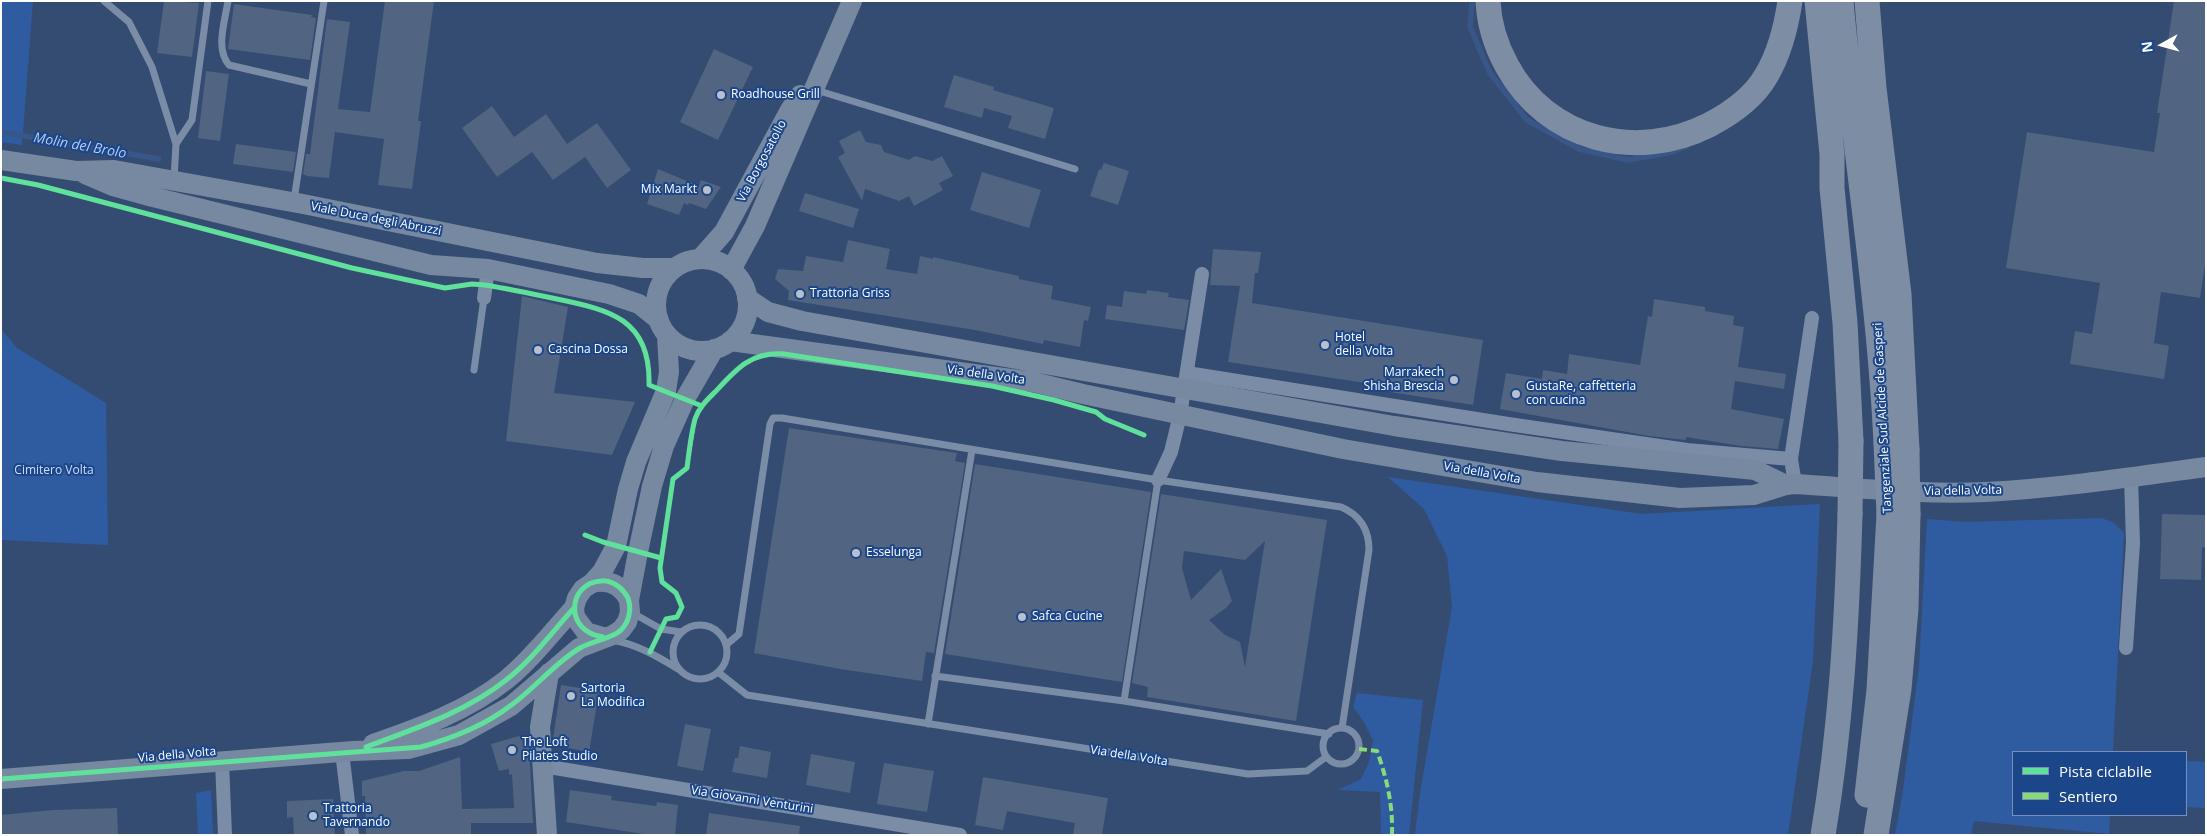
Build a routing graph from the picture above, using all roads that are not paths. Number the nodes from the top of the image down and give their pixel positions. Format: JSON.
{"nodes":[{"id":1,"x":104,"y":1,"type":"edge"},
{"id":2,"x":208,"y":1,"type":"edge"},
{"id":3,"x":228,"y":1,"type":"edge"},
{"id":4,"x":324,"y":1,"type":"edge"},
{"id":5,"x":852,"y":1,"type":"edge"},
{"id":6,"x":1488,"y":1,"type":"edge"},
{"id":7,"x":1790,"y":1,"type":"edge"},
{"id":8,"x":1802,"y":1,"type":"edge"},
{"id":9,"x":1817,"y":1,"type":"edge"},
{"id":10,"x":1841,"y":1,"type":"edge"},
{"id":11,"x":1867,"y":1,"type":"edge"},
{"id":12,"x":824,"y":63,"type":"junction"},
{"id":13,"x":311,"y":84,"type":"junction"},
{"id":14,"x":813,"y":89,"type":"junction"},
{"id":15,"x":176,"y":144,"type":"junction"},
{"id":16,"x":1,"y":160,"type":"edge"},
{"id":17,"x":1075,"y":169,"type":"dead end"},
{"id":18,"x":76,"y":171,"type":"junction"},
{"id":19,"x":174,"y":182,"type":"junction"},
{"id":20,"x":1832,"y":188,"type":"junction"},
{"id":21,"x":293,"y":202,"type":"junction"},
{"id":22,"x":700,"y":259,"type":"junction"},
{"id":23,"x":675,"y":268,"type":"junction"},
{"id":24,"x":488,"y":270,"type":"junction"},
{"id":25,"x":731,"y":270,"type":"junction"},
{"id":26,"x":1202,"y":274,"type":"dead end"},
{"id":27,"x":484,"y":298,"type":"joint"},
{"id":28,"x":747,"y":298,"type":"junction"},
{"id":29,"x":1812,"y":318,"type":"dead end"},
{"id":30,"x":663,"y":327,"type":"junction"},
{"id":31,"x":722,"y":345,"type":"junction"},
{"id":32,"x":474,"y":370,"type":"dead end"},
{"id":33,"x":1186,"y":381,"type":"junction"},
{"id":34,"x":1180,"y":415,"type":"junction"},
{"id":35,"x":1896,"y":446,"type":"junction"},
{"id":36,"x":972,"y":450,"type":"junction"},
{"id":37,"x":1791,"y":459,"type":"junction"},
{"id":38,"x":2206,"y":467,"type":"edge"},
{"id":39,"x":2130,"y":477,"type":"junction"},
{"id":40,"x":1158,"y":480,"type":"junction"},
{"id":41,"x":1791,"y":484,"type":"junction"},
{"id":42,"x":1899,"y":514,"type":"junction"},
{"id":43,"x":592,"y":583,"type":"junction"},
{"id":44,"x":629,"y":606,"type":"junction"},
{"id":45,"x":574,"y":608,"type":"junction"},
{"id":46,"x":681,"y":632,"type":"junction"},
{"id":47,"x":603,"y":637,"type":"junction"},
{"id":48,"x":546,"y":638,"type":"junction"},
{"id":49,"x":726,"y":645,"type":"junction"},
{"id":50,"x":2126,"y":648,"type":"dead end"},
{"id":51,"x":682,"y":672,"type":"junction"},
{"id":52,"x":718,"y":672,"type":"junction"},
{"id":53,"x":549,"y":673,"type":"junction"},
{"id":54,"x":935,"y":676,"type":"junction"},
{"id":55,"x":524,"y":695,"type":"junction"},
{"id":56,"x":1124,"y":700,"type":"junction"},
{"id":57,"x":928,"y":724,"type":"junction"},
{"id":58,"x":540,"y":727,"type":"junction"},
{"id":59,"x":1342,"y":728,"type":"junction"},
{"id":60,"x":1329,"y":734,"type":"junction"},
{"id":61,"x":348,"y":752,"type":"junction"},
{"id":62,"x":1326,"y":757,"type":"junction"},
{"id":63,"x":222,"y":761,"type":"junction"},
{"id":64,"x":543,"y":766,"type":"junction"},
{"id":65,"x":1,"y":779,"type":"edge"},
{"id":66,"x":225,"y":835,"type":"edge"},
{"id":67,"x":352,"y":835,"type":"edge"},
{"id":68,"x":547,"y":835,"type":"edge"},
{"id":69,"x":960,"y":835,"type":"edge"},
{"id":70,"x":1823,"y":835,"type":"edge"},
{"id":71,"x":1861,"y":835,"type":"edge"},
{"id":72,"x":1876,"y":835,"type":"edge"}],
"edges":[{"from":1,"to":15,"type":"lane"},
{"from":2,"to":15,"type":"lane"},
{"from":3,"to":13,"type":"lane"},
{"from":4,"to":13,"type":"lane"},
{"from":5,"to":12,"type":"main road","name":"Via Borgosatollo"},
{"from":6,"to":7,"type":"highway"},
{"from":8,"to":20,"type":"highway"},
{"from":9,"to":20,"type":"highway"},
{"from":10,"to":35,"type":"highway","name":"Tangenziale Sud Alcide de Gasperi"},
{"from":11,"to":35,"type":"highway"},
{"from":12,"to":14,"type":"main road","name":"Via Borgosatollo"},
{"from":12,"to":22,"type":"main road","name":"Via Borgosatollo"},
{"from":13,"to":21,"type":"lane"},
{"from":14,"to":17,"type":"lane"},
{"from":14,"to":25,"type":"main road","name":"Via Borgosatollo"},
{"from":15,"to":19,"type":"lane"},
{"from":16,"to":18,"type":"main road","name":"Viale Duca degli Abruzzi"},
{"from":18,"to":19,"type":"main road","name":"Viale Duca degli Abruzzi"},
{"from":18,"to":24,"type":"main road","name":"Viale Duca degli Abruzzi"},
{"from":19,"to":21,"type":"main road","name":"Viale Duca degli Abruzzi"},
{"from":20,"to":70,"type":"highway","bridge":true},
{"from":21,"to":23,"type":"main road","name":"Viale Duca degli Abruzzi"},
{"from":22,"to":23,"type":"main road"},
{"from":22,"to":25,"type":"main road"},
{"from":23,"to":30,"type":"main road","name":"Via della Volta"},
{"from":24,"to":27,"type":"street"},
{"from":24,"to":30,"type":"main road","name":"Viale Duca degli Abruzzi"},
{"from":25,"to":28,"type":"main road"},
{"from":26,"to":33,"type":"street"},
{"from":27,"to":32,"type":"lane"},
{"from":28,"to":31,"type":"main road","name":"Via della Volta"},
{"from":28,"to":33,"type":"main road","name":"Via della Volta"},
{"from":29,"to":37,"type":"street"},
{"from":30,"to":31,"type":"main road","name":"Via della Volta"},
{"from":30,"to":43,"type":"main road","name":"Via della Volta"},
{"from":31,"to":34,"type":"main road","name":"Via della Volta"},
{"from":31,"to":44,"type":"main road","name":"Via della Volta"},
{"from":33,"to":34,"type":"street"},
{"from":33,"to":37,"type":"street","name":"Via della Volta"},
{"from":33,"to":41,"type":"main road","name":"Via della Volta"},
{"from":34,"to":40,"type":"street"},
{"from":34,"to":41,"type":"main road","name":"Via della Volta"},
{"from":35,"to":42,"type":"highway","name":"Tangenziale Sud Alcide de Gasperi","bridge":true},
{"from":36,"to":40,"type":"lane"},
{"from":36,"to":49,"type":"lane"},
{"from":36,"to":54,"type":"lane"},
{"from":37,"to":41,"type":"street"},
{"from":38,"to":39,"type":"main road","name":"Via della Volta"},
{"from":39,"to":41,"type":"main road","name":"Via della Volta"},
{"from":39,"to":50,"type":"street"},
{"from":40,"to":56,"type":"lane"},
{"from":40,"to":59,"type":"lane"},
{"from":42,"to":71,"type":"highway","name":"Tangenziale Sud Alcide de Gasperi"},
{"from":42,"to":72,"type":"highway"},
{"from":43,"to":44,"type":"main road"},
{"from":43,"to":45,"type":"main road","name":"Via della Volta"},
{"from":44,"to":46,"type":"lane"},
{"from":44,"to":47,"type":"main road","name":"Via della Volta"},
{"from":45,"to":47,"type":"main road"},
{"from":45,"to":48,"type":"main road","name":"Via della Volta"},
{"from":46,"to":49,"type":"lane"},
{"from":46,"to":51,"type":"lane"},
{"from":47,"to":51,"type":"lane"},
{"from":47,"to":53,"type":"main road","name":"Via della Volta"},
{"from":48,"to":55,"type":"main road"},
{"from":48,"to":61,"type":"main road","name":"Via della Volta"},
{"from":49,"to":52,"type":"lane"},
{"from":51,"to":52,"type":"lane"},
{"from":52,"to":57,"type":"lane","name":"Via della Volta"},
{"from":53,"to":55,"type":"main road","name":"Via della Volta"},
{"from":53,"to":58,"type":"main road"},
{"from":54,"to":56,"type":"lane"},
{"from":54,"to":57,"type":"lane"},
{"from":55,"to":58,"type":"main road"},
{"from":55,"to":61,"type":"main road","name":"Via della Volta"},
{"from":56,"to":60,"type":"lane"},
{"from":57,"to":62,"type":"lane","name":"Via della Volta"},
{"from":58,"to":64,"type":"main road"},
{"from":59,"to":60,"type":"lane"},
{"from":59,"to":62,"type":"lane"},
{"from":60,"to":62,"type":"lane"},
{"from":61,"to":63,"type":"main road","name":"Via della Volta"},
{"from":61,"to":67,"type":"street"},
{"from":63,"to":65,"type":"main road","name":"Via della Volta"},
{"from":63,"to":66,"type":"street"},
{"from":64,"to":68,"type":"main road"},
{"from":64,"to":69,"type":"street","name":"Via Giovanni Venturini"}]}
